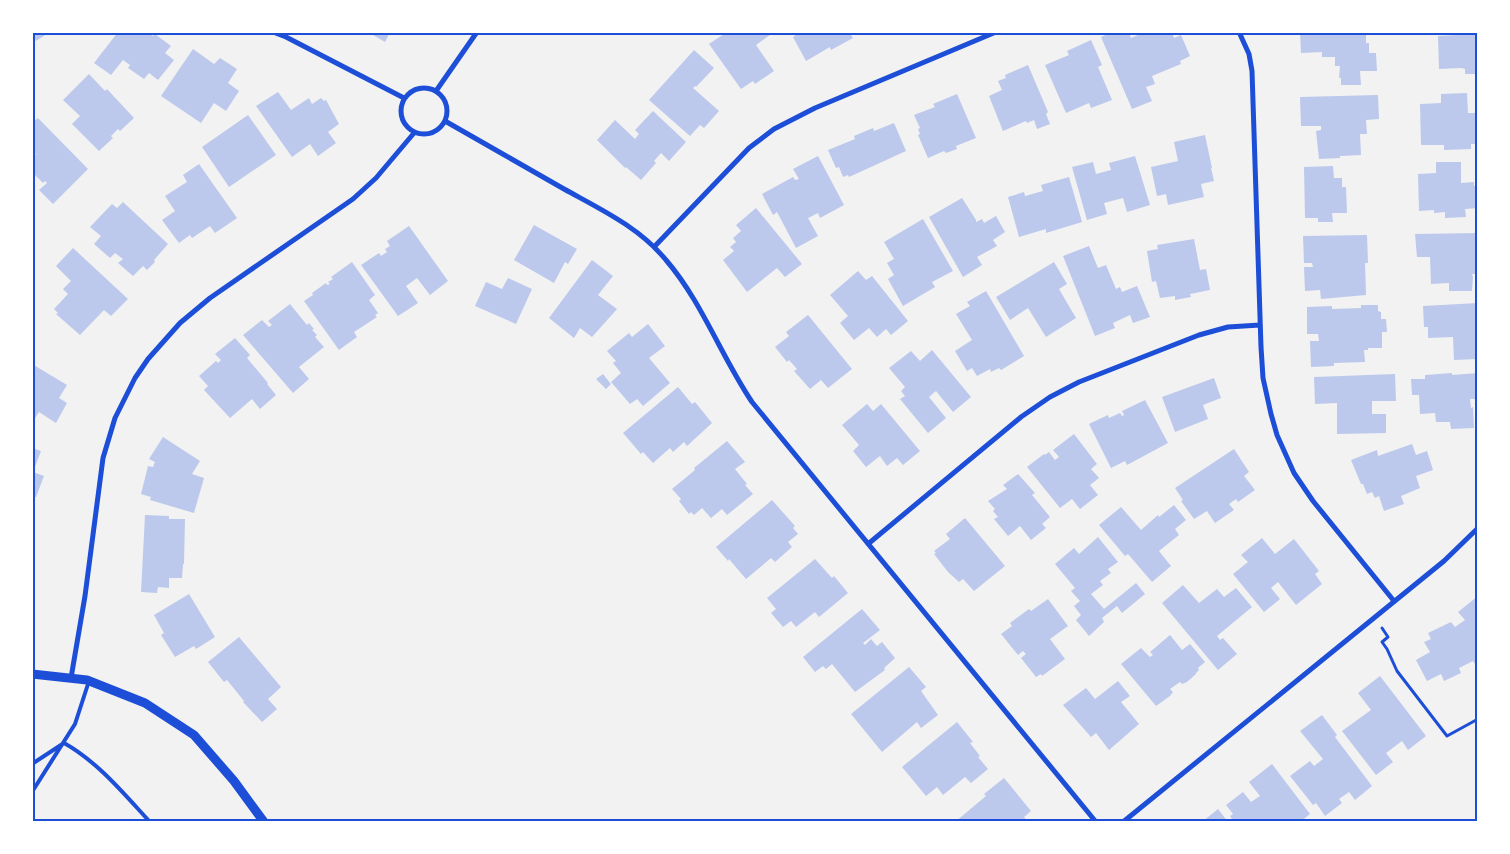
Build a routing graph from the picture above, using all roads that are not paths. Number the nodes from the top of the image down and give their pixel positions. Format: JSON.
{"nodes":[{"id":1,"x":274,"y":32,"type":"edge"},
{"id":2,"x":477,"y":32,"type":"edge"},
{"id":3,"x":996,"y":32,"type":"edge"},
{"id":4,"x":1239,"y":32,"type":"edge"},
{"id":5,"x":436,"y":91,"type":"junction"},
{"id":6,"x":404,"y":98,"type":"junction"},
{"id":7,"x":445,"y":121,"type":"junction"},
{"id":8,"x":414,"y":133,"type":"junction"},
{"id":9,"x":654,"y":247,"type":"junction"},
{"id":10,"x":1260,"y":325,"type":"junction"},
{"id":11,"x":1478,"y":528,"type":"edge"},
{"id":12,"x":868,"y":544,"type":"junction"},
{"id":13,"x":1394,"y":601,"type":"junction"},
{"id":14,"x":32,"y":674,"type":"edge"},
{"id":15,"x":71,"y":678,"type":"junction"},
{"id":16,"x":89,"y":681,"type":"junction"},
{"id":17,"x":64,"y":743,"type":"junction"},
{"id":18,"x":32,"y":764,"type":"edge"},
{"id":19,"x":32,"y":792,"type":"edge"},
{"id":20,"x":150,"y":822,"type":"edge"},
{"id":21,"x":264,"y":822,"type":"edge"},
{"id":22,"x":1096,"y":822,"type":"edge"},
{"id":23,"x":1123,"y":822,"type":"edge"}],
"edges":[{"from":1,"to":6,"type":"street"},
{"from":2,"to":5,"type":"street"},
{"from":3,"to":9,"type":"street"},
{"from":4,"to":10,"type":"street"},
{"from":5,"to":6,"type":"street"},
{"from":5,"to":7,"type":"street"},
{"from":6,"to":8,"type":"street"},
{"from":7,"to":8,"type":"street"},
{"from":7,"to":9,"type":"street"},
{"from":8,"to":15,"type":"street"},
{"from":9,"to":12,"type":"street"},
{"from":10,"to":12,"type":"street"},
{"from":10,"to":13,"type":"street"},
{"from":11,"to":13,"type":"street"},
{"from":12,"to":22,"type":"street"},
{"from":13,"to":23,"type":"street"},
{"from":14,"to":15,"type":"street"},
{"from":15,"to":16,"type":"street"},
{"from":16,"to":17,"type":"lane"},
{"from":16,"to":21,"type":"street"},
{"from":17,"to":18,"type":"lane"},
{"from":17,"to":19,"type":"lane"},
{"from":17,"to":20,"type":"lane"}]}
